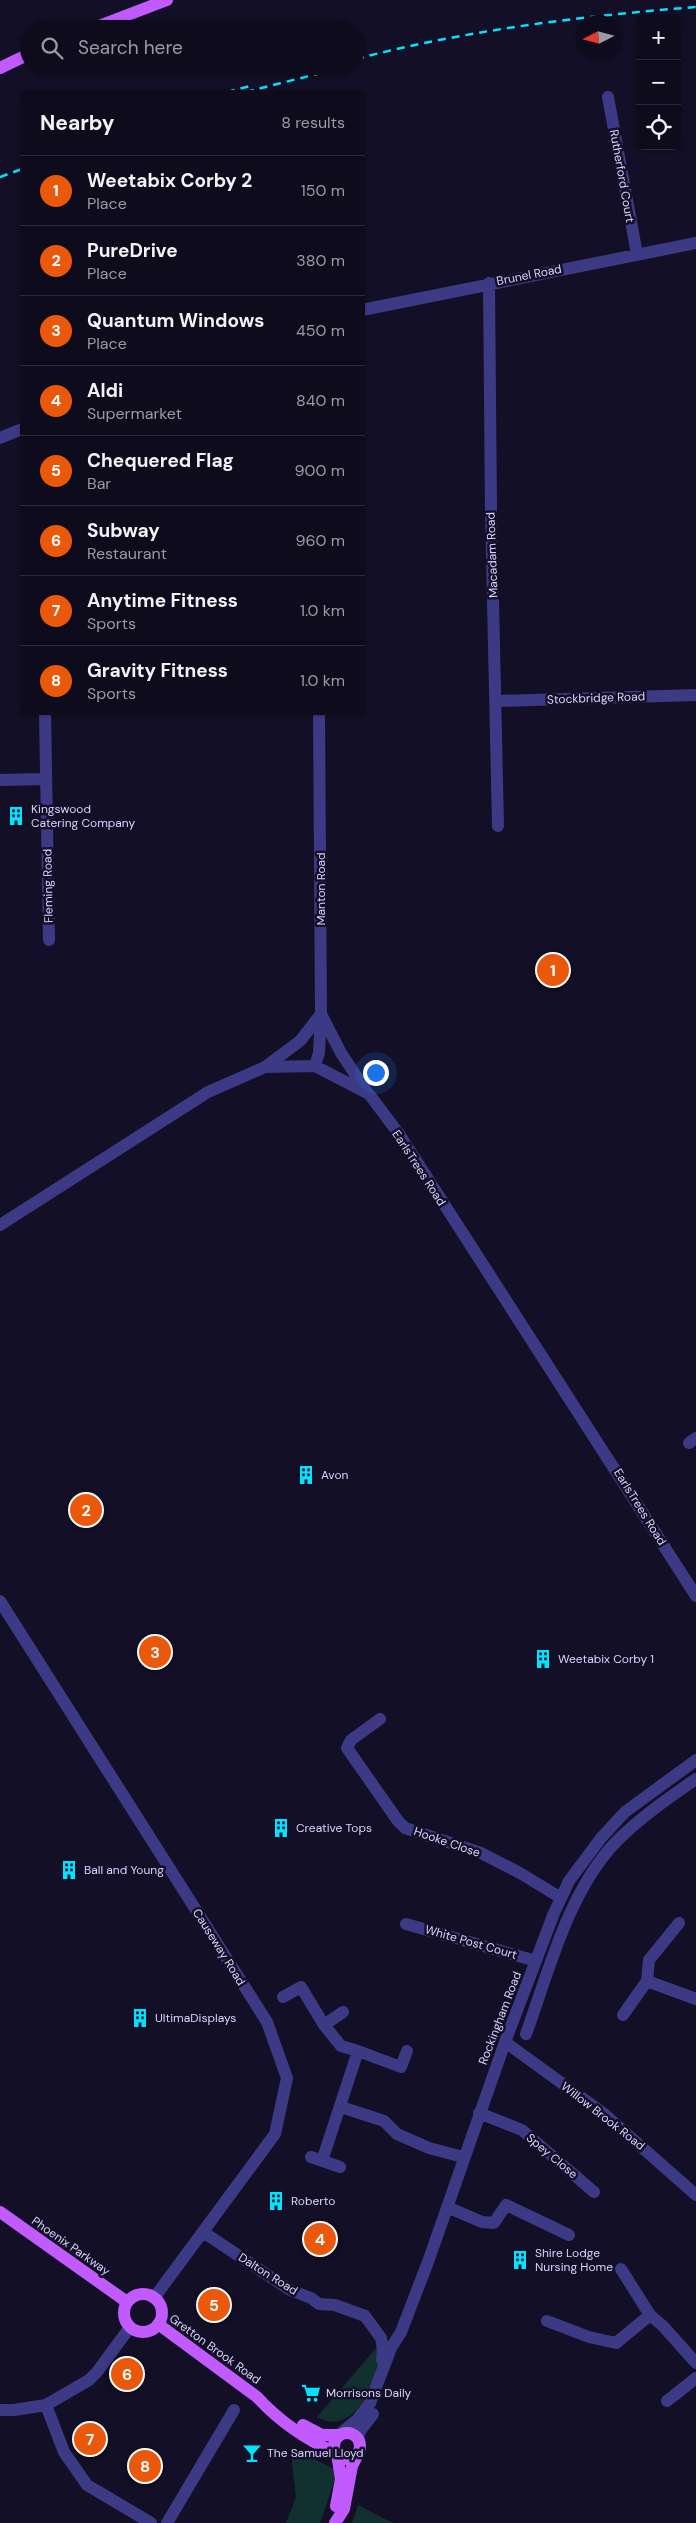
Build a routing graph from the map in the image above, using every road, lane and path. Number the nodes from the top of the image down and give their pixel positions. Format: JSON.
{"nodes":[{"id":1,"x":167,"y":0,"type":"edge"},
{"id":2,"x":115,"y":20,"type":"edge"},
{"id":3,"x":20,"y":58,"type":"edge"},
{"id":4,"x":0,"y":68,"type":"edge"},
{"id":5,"x":608,"y":97,"type":"dead end"},
{"id":6,"x":696,"y":242,"type":"edge"},
{"id":7,"x":637,"y":254,"type":"junction"},
{"id":8,"x":489,"y":283,"type":"junction"},
{"id":9,"x":365,"y":309,"type":"edge"},
{"id":10,"x":20,"y":430,"type":"edge"},
{"id":11,"x":0,"y":438,"type":"edge"},
{"id":12,"x":696,"y":695,"type":"edge"},
{"id":13,"x":496,"y":701,"type":"junction"},
{"id":14,"x":45,"y":715,"type":"edge"},
{"id":15,"x":319,"y":715,"type":"edge"},
{"id":16,"x":45,"y":779,"type":"junction"},
{"id":17,"x":0,"y":780,"type":"edge"},
{"id":18,"x":498,"y":826,"type":"dead end"},
{"id":19,"x":49,"y":940,"type":"dead end"},
{"id":20,"x":321,"y":1014,"type":"junction"},
{"id":21,"x":315,"y":1066,"type":"junction"},
{"id":22,"x":265,"y":1067,"type":"junction"},
{"id":23,"x":369,"y":1094,"type":"junction"},
{"id":24,"x":0,"y":1225,"type":"edge"},
{"id":25,"x":696,"y":1596,"type":"edge"},
{"id":26,"x":0,"y":1602,"type":"edge"},
{"id":27,"x":380,"y":1719,"type":"dead end"},
{"id":28,"x":696,"y":1760,"type":"edge"},
{"id":29,"x":696,"y":1778,"type":"edge"},
{"id":30,"x":561,"y":1898,"type":"junction"},
{"id":31,"x":406,"y":1924,"type":"dead end"},
{"id":32,"x":672,"y":1926,"type":"dead end"},
{"id":33,"x":536,"y":1961,"type":"junction"},
{"id":34,"x":647,"y":1981,"type":"junction"},
{"id":35,"x":283,"y":1998,"type":"dead end"},
{"id":36,"x":696,"y":1999,"type":"edge"},
{"id":37,"x":344,"y":2012,"type":"dead end"},
{"id":38,"x":623,"y":2015,"type":"dead end"},
{"id":39,"x":324,"y":2025,"type":"junction"},
{"id":40,"x":526,"y":2034,"type":"dead end"},
{"id":41,"x":505,"y":2042,"type":"junction"},
{"id":42,"x":358,"y":2051,"type":"junction"},
{"id":43,"x":407,"y":2051,"type":"dead end"},
{"id":44,"x":341,"y":2107,"type":"junction"},
{"id":45,"x":479,"y":2113,"type":"junction"},
{"id":46,"x":463,"y":2157,"type":"junction"},
{"id":47,"x":340,"y":2167,"type":"dead end"},
{"id":48,"x":594,"y":2192,"type":"dead end"},
{"id":49,"x":696,"y":2195,"type":"edge"},
{"id":50,"x":447,"y":2207,"type":"junction"},
{"id":51,"x":0,"y":2212,"type":"edge"},
{"id":52,"x":203,"y":2232,"type":"junction"},
{"id":53,"x":569,"y":2235,"type":"dead end"},
{"id":54,"x":621,"y":2269,"type":"dead end"},
{"id":55,"x":154,"y":2298,"type":"junction"},
{"id":56,"x":127,"y":2302,"type":"junction"},
{"id":57,"x":650,"y":2315,"type":"junction"},
{"id":58,"x":547,"y":2320,"type":"dead end"},
{"id":59,"x":158,"y":2324,"type":"junction"},
{"id":60,"x":130,"y":2327,"type":"junction"},
{"id":61,"x":401,"y":2332,"type":"junction"},
{"id":62,"x":696,"y":2363,"type":"edge"},
{"id":63,"x":696,"y":2378,"type":"edge"},
{"id":64,"x":374,"y":2395,"type":"junction"},
{"id":65,"x":257,"y":2397,"type":"junction"},
{"id":66,"x":667,"y":2402,"type":"dead end"},
{"id":67,"x":46,"y":2406,"type":"junction"},
{"id":68,"x":0,"y":2410,"type":"edge"},
{"id":69,"x":234,"y":2410,"type":"dead end"},
{"id":70,"x":339,"y":2435,"type":"junction"},
{"id":71,"x":358,"y":2438,"type":"junction"},
{"id":72,"x":336,"y":2454,"type":"junction"},
{"id":73,"x":358,"y":2454,"type":"junction"},
{"id":74,"x":151,"y":2523,"type":"edge"},
{"id":75,"x":167,"y":2523,"type":"edge"},
{"id":76,"x":334,"y":2523,"type":"edge"}],
"edges":[{"from":1,"to":2,"type":"main road"},
{"from":3,"to":4,"type":"main road"},
{"from":5,"to":7,"type":"street","name":"Rutherford Court"},
{"from":6,"to":7,"type":"street","name":"Brunel Road"},
{"from":7,"to":8,"type":"street","name":"Brunel Road"},
{"from":8,"to":9,"type":"street","name":"Brunel Road"},
{"from":8,"to":13,"type":"street","name":"Macadam Road"},
{"from":10,"to":11,"type":"street"},
{"from":12,"to":13,"type":"street","name":"Stockbridge Road"},
{"from":13,"to":18,"type":"street","name":"Macadam Road"},
{"from":14,"to":16,"type":"street","name":"Fleming Road"},
{"from":15,"to":20,"type":"street","name":"Manton Road"},
{"from":16,"to":17,"type":"street"},
{"from":16,"to":19,"type":"street","name":"Fleming Road"},
{"from":20,"to":21,"type":"street","name":"Manton Road"},
{"from":20,"to":22,"type":"street"},
{"from":20,"to":23,"type":"street"},
{"from":21,"to":22,"type":"street","name":"EarlsTrees Road"},
{"from":21,"to":23,"type":"street","name":"EarlsTrees Road"},
{"from":22,"to":24,"type":"street","name":"EarlsTrees Road"},
{"from":23,"to":25,"type":"street","name":"EarlsTrees Road"},
{"from":26,"to":52,"type":"street","name":"Causeway Road"},
{"from":27,"to":30,"type":"street","name":"Hooke Close"},
{"from":28,"to":30,"type":"street","name":"Rockingham Road"},
{"from":29,"to":40,"type":"street"},
{"from":30,"to":33,"type":"street","name":"Rockingham Road"},
{"from":31,"to":33,"type":"street","name":"White Post Court"},
{"from":32,"to":34,"type":"street"},
{"from":33,"to":41,"type":"street","name":"Rockingham Road"},
{"from":34,"to":36,"type":"street"},
{"from":34,"to":38,"type":"street"},
{"from":35,"to":39,"type":"street"},
{"from":37,"to":39,"type":"street"},
{"from":39,"to":42,"type":"street"},
{"from":41,"to":45,"type":"street","name":"Rockingham Road"},
{"from":41,"to":49,"type":"street","name":"Willow Brook Road"},
{"from":42,"to":43,"type":"street"},
{"from":42,"to":44,"type":"street"},
{"from":44,"to":46,"type":"street"},
{"from":44,"to":47,"type":"street"},
{"from":45,"to":46,"type":"street","name":"Rockingham Road"},
{"from":45,"to":48,"type":"street","name":"Spey Close"},
{"from":46,"to":50,"type":"street","name":"Rockingham Road"},
{"from":50,"to":53,"type":"street"},
{"from":50,"to":61,"type":"street","name":"Rockingham Road"},
{"from":51,"to":56,"type":"main road","name":"Phoenix Parkway"},
{"from":52,"to":55,"type":"street","name":"Causeway Road"},
{"from":52,"to":64,"type":"street","name":"Dalton Road"},
{"from":54,"to":57,"type":"street"},
{"from":55,"to":56,"type":"main road"},
{"from":55,"to":59,"type":"main road"},
{"from":56,"to":60,"type":"main road"},
{"from":57,"to":58,"type":"street"},
{"from":57,"to":62,"type":"street"},
{"from":59,"to":60,"type":"main road"},
{"from":59,"to":65,"type":"main road","name":"Gretton Brook Road"},
{"from":60,"to":67,"type":"street"},
{"from":61,"to":64,"type":"street","name":"Rockingham Road"},
{"from":61,"to":71,"type":"street","name":"Rockingham Road"},
{"from":63,"to":66,"type":"street"},
{"from":64,"to":70,"type":"street","name":"Rockingham Road"},
{"from":65,"to":70,"type":"main road","name":"Gretton Brook Road"},
{"from":65,"to":72,"type":"main road","name":"Gretton Brook Road"},
{"from":67,"to":68,"type":"street"},
{"from":67,"to":74,"type":"street"},
{"from":69,"to":75,"type":"street"},
{"from":70,"to":71,"type":"main road"},
{"from":70,"to":72,"type":"main road"},
{"from":71,"to":73,"type":"main road"},
{"from":72,"to":73,"type":"main road"},
{"from":72,"to":76,"type":"main road"},
{"from":73,"to":76,"type":"main road"}]}
